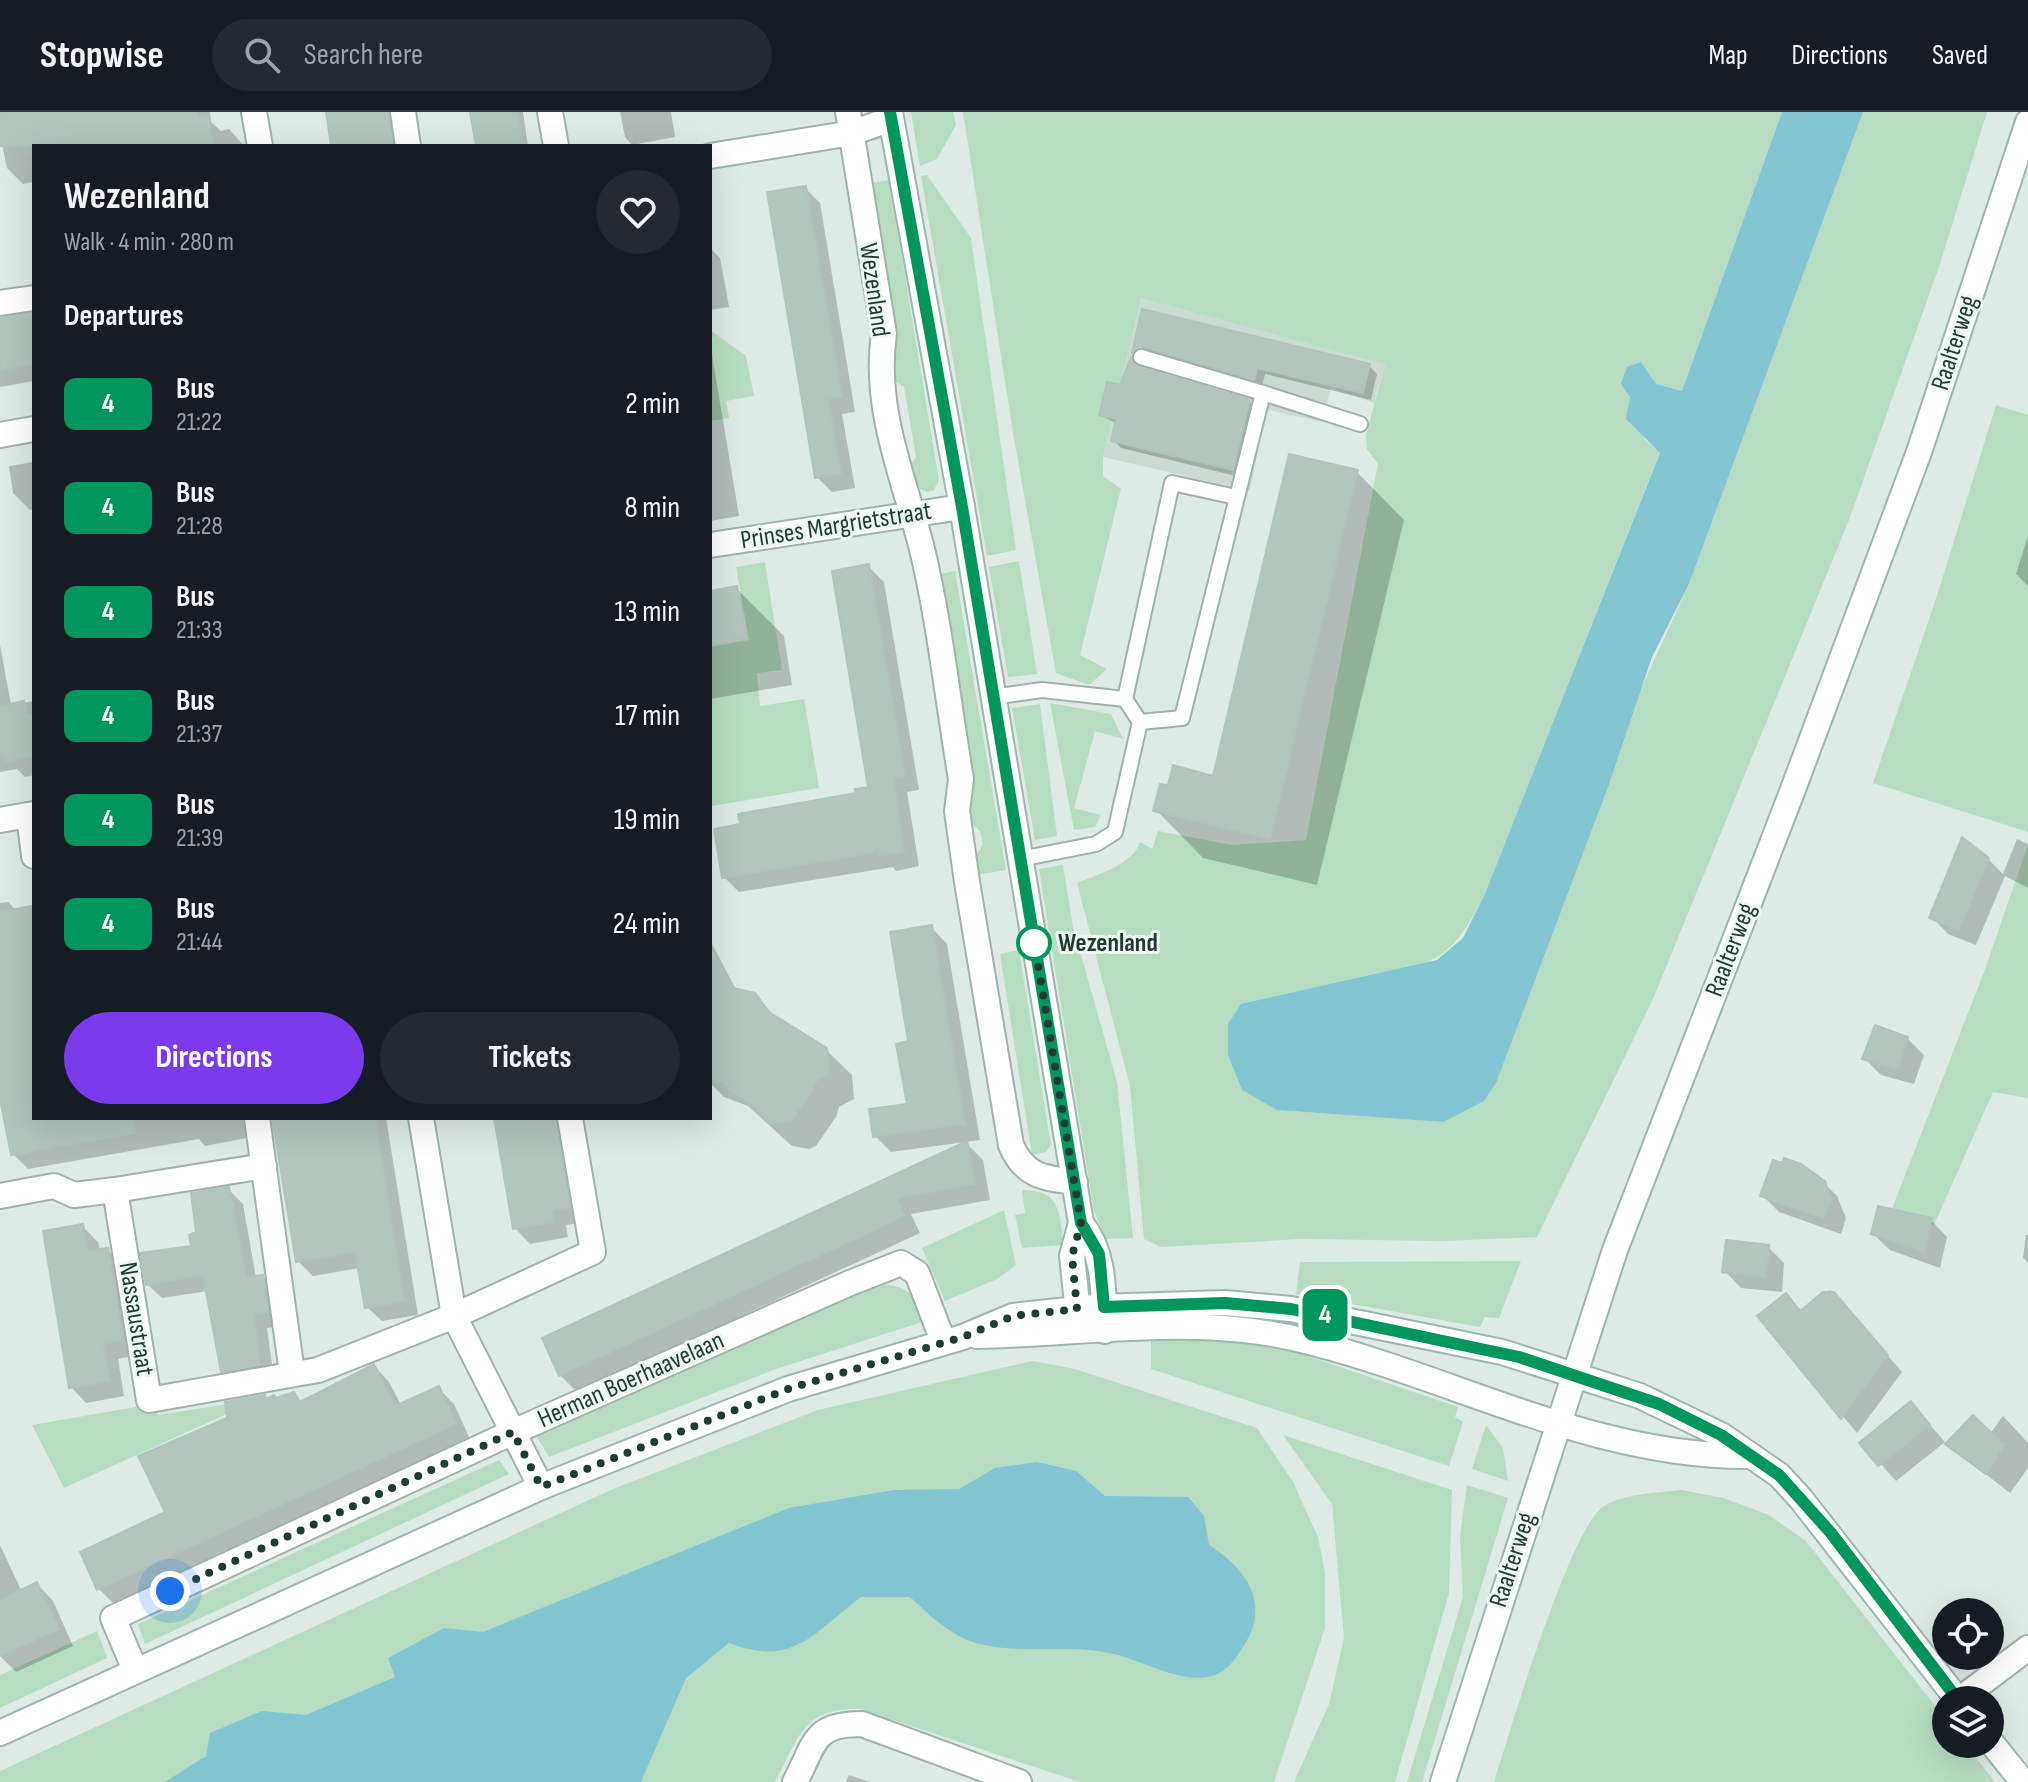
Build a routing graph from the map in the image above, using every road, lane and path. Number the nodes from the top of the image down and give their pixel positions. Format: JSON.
{"nodes":[{"id":1,"x":254,"y":112,"type":"edge"},
{"id":2,"x":403,"y":112,"type":"edge"},
{"id":3,"x":550,"y":112,"type":"edge"},
{"id":4,"x":891,"y":115,"type":"edge"},
{"id":5,"x":850,"y":122,"type":"edge"},
{"id":6,"x":2028,"y":122,"type":"edge"},
{"id":7,"x":260,"y":144,"type":"edge"},
{"id":8,"x":408,"y":144,"type":"edge"},
{"id":9,"x":556,"y":144,"type":"edge"},
{"id":10,"x":712,"y":156,"type":"edge"},
{"id":11,"x":32,"y":298,"type":"edge"},
{"id":12,"x":0,"y":303,"type":"edge"},
{"id":13,"x":1141,"y":357,"type":"dead end"},
{"id":14,"x":1263,"y":393,"type":"junction"},
{"id":15,"x":1360,"y":424,"type":"dead end"},
{"id":16,"x":32,"y":429,"type":"edge"},
{"id":17,"x":0,"y":435,"type":"edge"},
{"id":18,"x":1236,"y":497,"type":"junction"},
{"id":19,"x":962,"y":507,"type":"junction"},
{"id":20,"x":911,"y":514,"type":"junction"},
{"id":21,"x":712,"y":545,"type":"edge"},
{"id":22,"x":992,"y":697,"type":"junction"},
{"id":23,"x":1125,"y":699,"type":"junction"},
{"id":24,"x":1140,"y":722,"type":"junction"},
{"id":25,"x":31,"y":814,"type":"edge"},
{"id":26,"x":0,"y":820,"type":"edge"},
{"id":27,"x":1020,"y":859,"type":"junction"},
{"id":28,"x":257,"y":1120,"type":"edge"},
{"id":29,"x":421,"y":1120,"type":"edge"},
{"id":30,"x":570,"y":1120,"type":"edge"},
{"id":31,"x":264,"y":1166,"type":"junction"},
{"id":32,"x":1075,"y":1182,"type":"junction"},
{"id":33,"x":115,"y":1190,"type":"junction"},
{"id":34,"x":0,"y":1196,"type":"edge"},
{"id":35,"x":1081,"y":1223,"type":"junction"},
{"id":36,"x":1104,"y":1307,"type":"junction"},
{"id":37,"x":454,"y":1316,"type":"junction"},
{"id":38,"x":1088,"y":1324,"type":"junction"},
{"id":39,"x":953,"y":1339,"type":"junction"},
{"id":40,"x":292,"y":1373,"type":"junction"},
{"id":41,"x":1574,"y":1373,"type":"junction"},
{"id":42,"x":1557,"y":1424,"type":"junction"},
{"id":43,"x":513,"y":1432,"type":"junction"},
{"id":44,"x":1751,"y":1456,"type":"junction"},
{"id":45,"x":541,"y":1487,"type":"junction"},
{"id":46,"x":2028,"y":1648,"type":"edge"},
{"id":47,"x":135,"y":1670,"type":"junction"},
{"id":48,"x":1948,"y":1686,"type":"edge"},
{"id":49,"x":1978,"y":1686,"type":"edge"},
{"id":50,"x":0,"y":1733,"type":"edge"},
{"id":51,"x":2004,"y":1758,"type":"edge"},
{"id":52,"x":795,"y":1782,"type":"edge"},
{"id":53,"x":1019,"y":1782,"type":"edge"},
{"id":54,"x":1443,"y":1782,"type":"edge"},
{"id":55,"x":2023,"y":1782,"type":"edge"}],
"edges":[{"from":1,"to":7,"type":"street"},
{"from":2,"to":8,"type":"street"},
{"from":3,"to":9,"type":"street"},
{"from":4,"to":5,"type":"street"},
{"from":4,"to":19,"type":"street","name":"Wezenland"},
{"from":5,"to":10,"type":"street"},
{"from":5,"to":20,"type":"street","name":"Wezenland"},
{"from":6,"to":41,"type":"street","name":"Raalterweg"},
{"from":11,"to":12,"type":"street"},
{"from":13,"to":14,"type":"lane"},
{"from":14,"to":15,"type":"lane"},
{"from":14,"to":18,"type":"lane"},
{"from":16,"to":17,"type":"street"},
{"from":18,"to":23,"type":"lane"},
{"from":18,"to":24,"type":"lane"},
{"from":19,"to":20,"type":"street","name":"Prinses Margrietstraat"},
{"from":19,"to":22,"type":"street","name":"Wezenland"},
{"from":20,"to":21,"type":"street","name":"Prinses Margrietstraat"},
{"from":20,"to":32,"type":"street","name":"Wezenland"},
{"from":22,"to":23,"type":"lane"},
{"from":22,"to":27,"type":"street","name":"Wezenland"},
{"from":23,"to":24,"type":"lane"},
{"from":24,"to":27,"type":"lane"},
{"from":25,"to":26,"type":"street"},
{"from":27,"to":32,"type":"street","name":"Wezenland"},
{"from":28,"to":31,"type":"street"},
{"from":29,"to":37,"type":"street"},
{"from":30,"to":37,"type":"street","name":"Nassaustraat"},
{"from":31,"to":33,"type":"street"},
{"from":31,"to":40,"type":"street"},
{"from":32,"to":35,"type":"street","name":"Wezenland"},
{"from":33,"to":34,"type":"street"},
{"from":33,"to":40,"type":"street","name":"Nassaustraat"},
{"from":35,"to":36,"type":"street","name":"Wezenland"},
{"from":35,"to":38,"type":"street","name":"Wezenland"},
{"from":36,"to":38,"type":"street","name":"Wezenland"},
{"from":36,"to":41,"type":"street"},
{"from":37,"to":40,"type":"street","name":"Nassaustraat"},
{"from":37,"to":43,"type":"street"},
{"from":38,"to":39,"type":"street"},
{"from":38,"to":42,"type":"street"},
{"from":39,"to":43,"type":"street","name":"Herman Boerhaavelaan"},
{"from":39,"to":45,"type":"street"},
{"from":41,"to":42,"type":"street","name":"Raalterweg"},
{"from":41,"to":44,"type":"street"},
{"from":42,"to":44,"type":"street"},
{"from":42,"to":54,"type":"street","name":"Raalterweg"},
{"from":43,"to":45,"type":"street"},
{"from":43,"to":47,"type":"street","name":"Herman Boerhaavelaan"},
{"from":44,"to":48,"type":"street"},
{"from":45,"to":47,"type":"street"},
{"from":46,"to":49,"type":"street"},
{"from":47,"to":50,"type":"street"},
{"from":51,"to":55,"type":"street"},
{"from":52,"to":53,"type":"street"}]}
